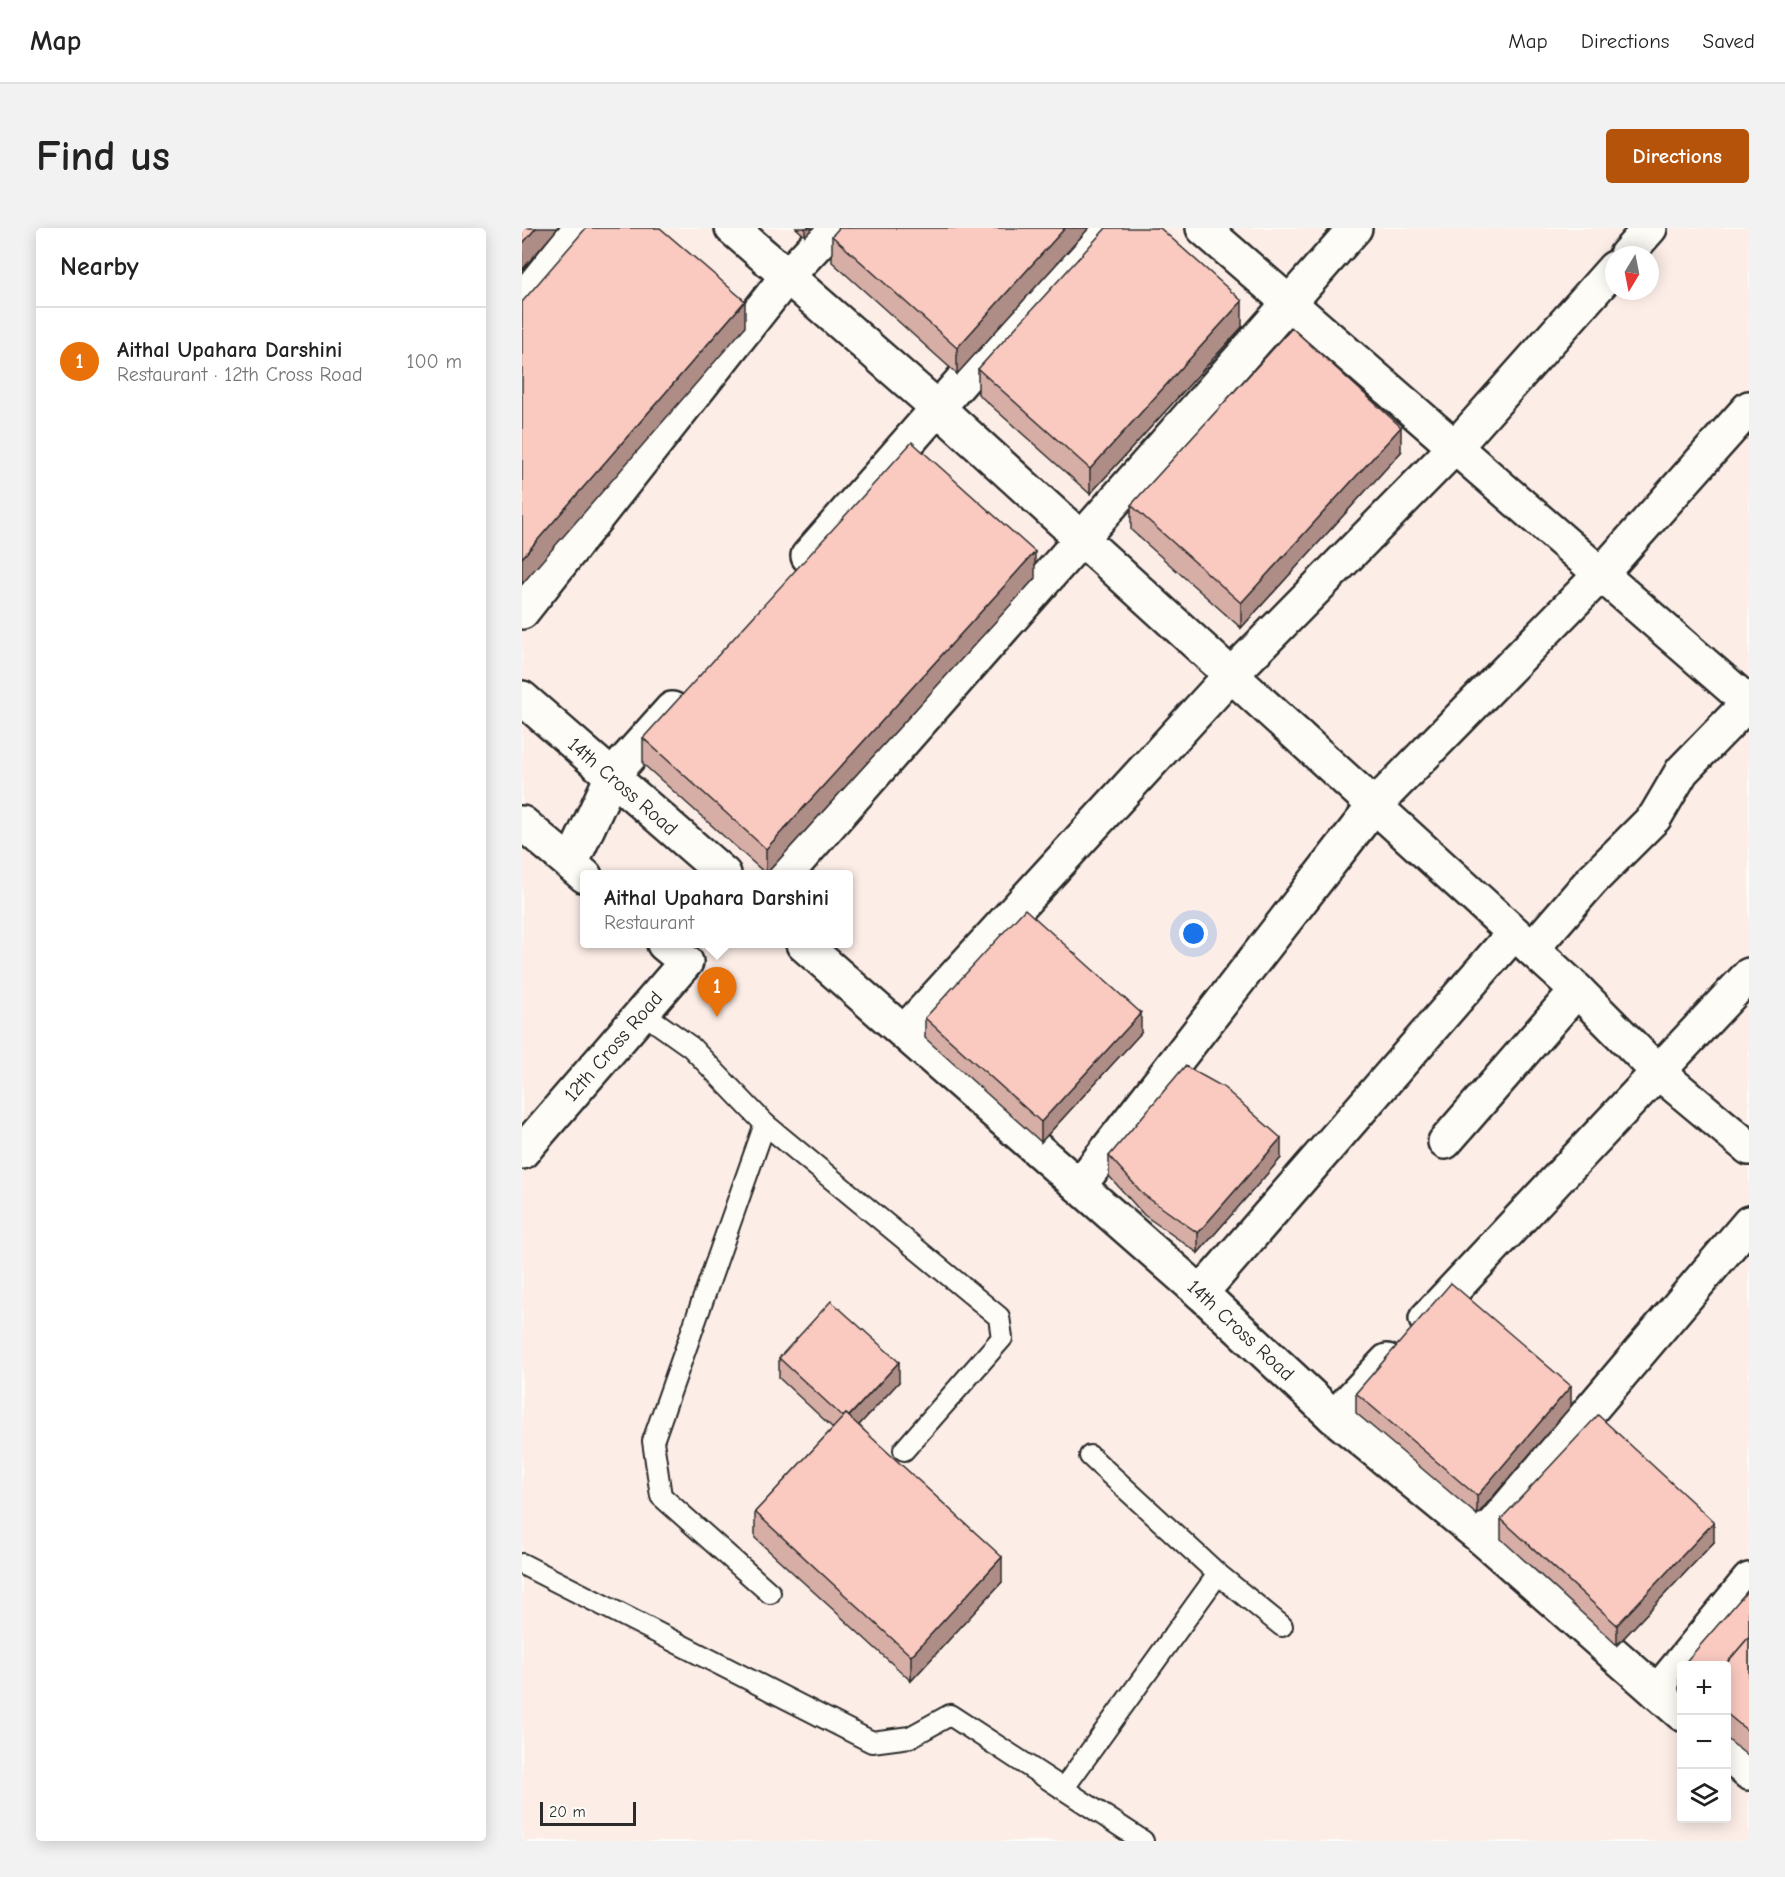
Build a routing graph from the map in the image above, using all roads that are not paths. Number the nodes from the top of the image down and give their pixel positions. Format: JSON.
{"nodes":[{"id":1,"x":580,"y":228,"type":"edge"},
{"id":2,"x":732,"y":228,"type":"edge"},
{"id":3,"x":832,"y":228,"type":"edge"},
{"id":4,"x":1096,"y":228,"type":"edge"},
{"id":5,"x":1203,"y":228,"type":"edge"},
{"id":6,"x":1355,"y":228,"type":"edge"},
{"id":7,"x":1650,"y":228,"type":"edge"},
{"id":8,"x":1634,"y":246,"type":"edge"},
{"id":9,"x":788,"y":275,"type":"junction"},
{"id":10,"x":1605,"y":278,"type":"edge"},
{"id":11,"x":522,"y":300,"type":"edge"},
{"id":12,"x":1288,"y":302,"type":"junction"},
{"id":13,"x":1749,"y":408,"type":"edge"},
{"id":14,"x":939,"y":409,"type":"junction"},
{"id":15,"x":1456,"y":446,"type":"junction"},
{"id":16,"x":1080,"y":540,"type":"junction"},
{"id":17,"x":1601,"y":574,"type":"junction"},
{"id":18,"x":788,"y":579,"type":"edge"},
{"id":19,"x":522,"y":612,"type":"edge"},
{"id":20,"x":1230,"y":676,"type":"junction"},
{"id":21,"x":692,"y":686,"type":"edge"},
{"id":22,"x":522,"y":698,"type":"edge"},
{"id":23,"x":1749,"y":703,"type":"edge"},
{"id":24,"x":612,"y":776,"type":"junction"},
{"id":25,"x":1374,"y":806,"type":"junction"},
{"id":26,"x":522,"y":823,"type":"edge"},
{"id":27,"x":578,"y":870,"type":"edge"},
{"id":28,"x":719,"y":870,"type":"edge"},
{"id":29,"x":790,"y":870,"type":"edge"},
{"id":30,"x":1523,"y":941,"type":"junction"},
{"id":31,"x":669,"y":948,"type":"edge"},
{"id":32,"x":808,"y":948,"type":"edge"},
{"id":33,"x":1749,"y":975,"type":"edge"},
{"id":34,"x":1577,"y":990,"type":"junction"},
{"id":35,"x":643,"y":1013,"type":"junction"},
{"id":36,"x":904,"y":1032,"type":"junction"},
{"id":37,"x":1658,"y":1072,"type":"junction"},
{"id":38,"x":765,"y":1124,"type":"junction"},
{"id":39,"x":1445,"y":1142,"type":"dead end"},
{"id":40,"x":1749,"y":1148,"type":"edge"},
{"id":41,"x":522,"y":1152,"type":"edge"},
{"id":42,"x":1079,"y":1186,"type":"junction"},
{"id":43,"x":1749,"y":1223,"type":"edge"},
{"id":44,"x":1201,"y":1293,"type":"junction"},
{"id":45,"x":1334,"y":1418,"type":"junction"},
{"id":46,"x":904,"y":1450,"type":"dead end"},
{"id":47,"x":1090,"y":1456,"type":"dead end"},
{"id":48,"x":1482,"y":1538,"type":"junction"},
{"id":49,"x":522,"y":1564,"type":"edge"},
{"id":50,"x":1218,"y":1574,"type":"junction"},
{"id":51,"x":1749,"y":1580,"type":"edge"},
{"id":52,"x":770,"y":1593,"type":"dead end"},
{"id":53,"x":1282,"y":1626,"type":"dead end"},
{"id":54,"x":1657,"y":1692,"type":"junction"},
{"id":55,"x":1677,"y":1710,"type":"edge"},
{"id":56,"x":1731,"y":1757,"type":"edge"},
{"id":57,"x":1749,"y":1773,"type":"edge"},
{"id":58,"x":1063,"y":1789,"type":"junction"},
{"id":59,"x":1143,"y":1841,"type":"edge"}],
"edges":[{"from":1,"to":11,"type":"street"},
{"from":2,"to":9,"type":"street"},
{"from":3,"to":9,"type":"street"},
{"from":4,"to":14,"type":"street"},
{"from":5,"to":12,"type":"street"},
{"from":6,"to":12,"type":"street"},
{"from":7,"to":8,"type":"street"},
{"from":9,"to":14,"type":"street"},
{"from":9,"to":19,"type":"street"},
{"from":10,"to":15,"type":"street"},
{"from":12,"to":15,"type":"street"},
{"from":12,"to":16,"type":"street"},
{"from":13,"to":17,"type":"street"},
{"from":14,"to":16,"type":"street"},
{"from":14,"to":18,"type":"street"},
{"from":15,"to":17,"type":"street"},
{"from":15,"to":20,"type":"street"},
{"from":16,"to":20,"type":"street"},
{"from":16,"to":29,"type":"street"},
{"from":17,"to":23,"type":"street"},
{"from":17,"to":25,"type":"street"},
{"from":20,"to":25,"type":"street"},
{"from":20,"to":36,"type":"street"},
{"from":21,"to":24,"type":"street"},
{"from":22,"to":24,"type":"street","name":"14th Cross Road"},
{"from":23,"to":30,"type":"street"},
{"from":24,"to":27,"type":"street"},
{"from":24,"to":28,"type":"street","name":"14th Cross Road"},
{"from":25,"to":30,"type":"street"},
{"from":25,"to":42,"type":"street"},
{"from":26,"to":27,"type":"street"},
{"from":30,"to":34,"type":"street"},
{"from":30,"to":44,"type":"street"},
{"from":31,"to":35,"type":"street","name":"12th Cross Road"},
{"from":32,"to":36,"type":"street","name":"14th Cross Road"},
{"from":33,"to":37,"type":"street"},
{"from":34,"to":37,"type":"street"},
{"from":34,"to":39,"type":"street"},
{"from":35,"to":38,"type":"lane"},
{"from":35,"to":41,"type":"street","name":"12th Cross Road"},
{"from":36,"to":42,"type":"street","name":"14th Cross Road"},
{"from":37,"to":40,"type":"street"},
{"from":37,"to":45,"type":"street"},
{"from":38,"to":46,"type":"lane"},
{"from":38,"to":52,"type":"lane"},
{"from":42,"to":44,"type":"street","name":"14th Cross Road"},
{"from":43,"to":48,"type":"street"},
{"from":44,"to":45,"type":"street","name":"14th Cross Road"},
{"from":45,"to":48,"type":"street","name":"14th Cross Road"},
{"from":47,"to":50,"type":"lane"},
{"from":48,"to":54,"type":"street","name":"14th Cross Road"},
{"from":49,"to":58,"type":"lane"},
{"from":50,"to":53,"type":"lane"},
{"from":50,"to":58,"type":"lane"},
{"from":51,"to":54,"type":"street"},
{"from":54,"to":55,"type":"street","name":"14th Cross Road"},
{"from":56,"to":57,"type":"street"},
{"from":58,"to":59,"type":"lane"}]}
